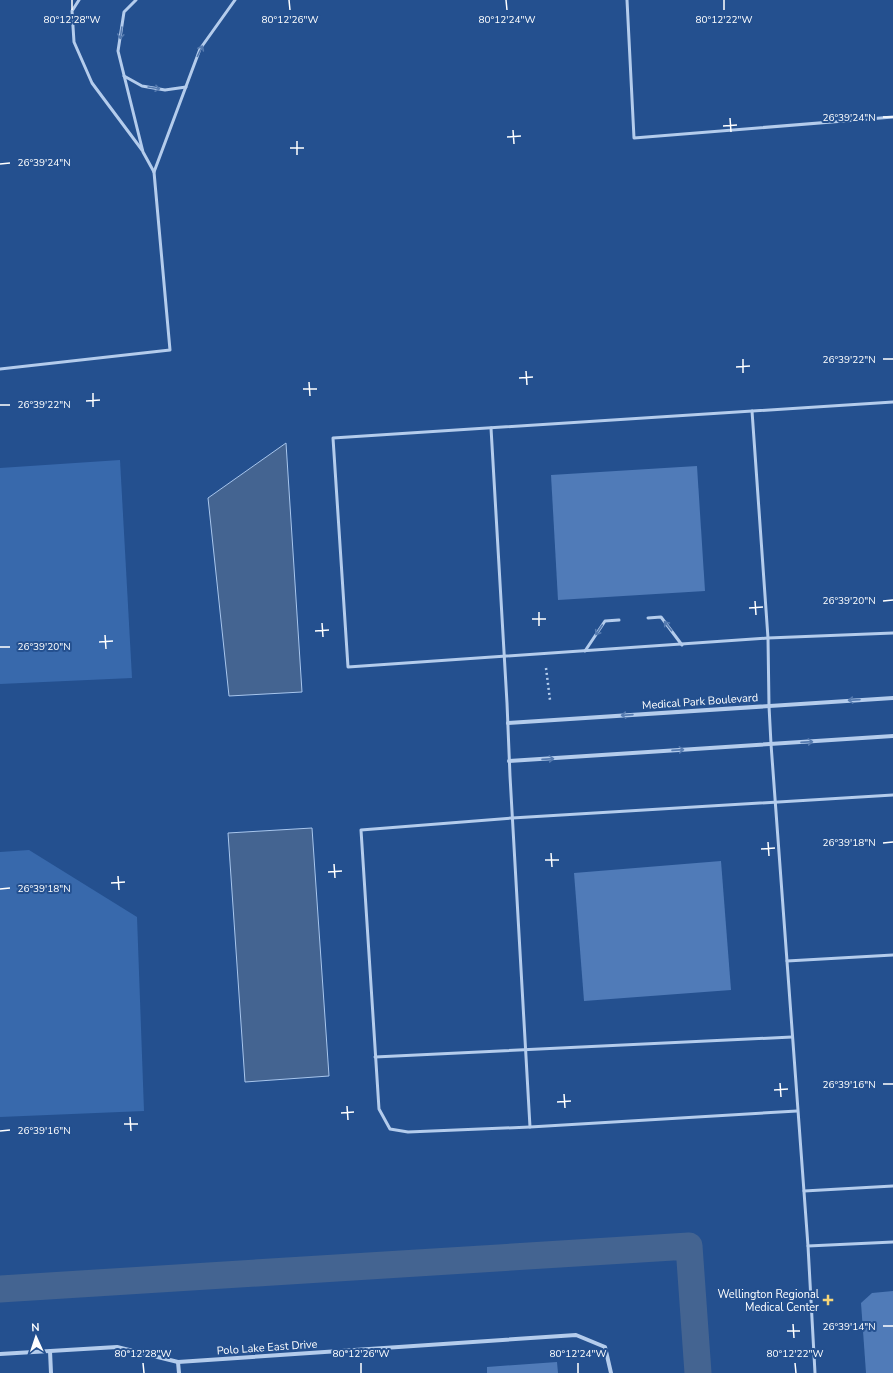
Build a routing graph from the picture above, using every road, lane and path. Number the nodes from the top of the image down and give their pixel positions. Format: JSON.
{"nodes":[{"id":1,"x":79,"y":0,"type":"edge"},
{"id":2,"x":136,"y":0,"type":"edge"},
{"id":3,"x":235,"y":0,"type":"edge"},
{"id":4,"x":627,"y":0,"type":"edge"},
{"id":5,"x":124,"y":76,"type":"junction"},
{"id":6,"x":186,"y":88,"type":"junction"},
{"id":7,"x":893,"y":117,"type":"edge"},
{"id":8,"x":143,"y":152,"type":"junction"},
{"id":9,"x":154,"y":172,"type":"junction"},
{"id":10,"x":0,"y":369,"type":"edge"},
{"id":11,"x":893,"y":402,"type":"edge"},
{"id":12,"x":752,"y":411,"type":"junction"},
{"id":13,"x":491,"y":428,"type":"junction"},
{"id":14,"x":648,"y":618,"type":"dead end"},
{"id":15,"x":619,"y":620,"type":"dead end"},
{"id":16,"x":893,"y":633,"type":"edge"},
{"id":17,"x":768,"y":638,"type":"junction"},
{"id":18,"x":682,"y":645,"type":"junction"},
{"id":19,"x":585,"y":651,"type":"junction"},
{"id":20,"x":504,"y":657,"type":"junction"},
{"id":21,"x":546,"y":668,"type":"dead end"},
{"id":22,"x":893,"y":698,"type":"edge"},
{"id":23,"x":550,"y":700,"type":"dead end"},
{"id":24,"x":769,"y":706,"type":"junction"},
{"id":25,"x":508,"y":723,"type":"junction"},
{"id":26,"x":893,"y":736,"type":"edge"},
{"id":27,"x":771,"y":744,"type":"junction"},
{"id":28,"x":509,"y":761,"type":"junction"},
{"id":29,"x":893,"y":795,"type":"edge"},
{"id":30,"x":775,"y":801,"type":"junction"},
{"id":31,"x":512,"y":818,"type":"junction"},
{"id":32,"x":893,"y":955,"type":"edge"},
{"id":33,"x":787,"y":961,"type":"junction"},
{"id":34,"x":792,"y":1037,"type":"junction"},
{"id":35,"x":526,"y":1050,"type":"junction"},
{"id":36,"x":375,"y":1057,"type":"junction"},
{"id":37,"x":797,"y":1111,"type":"junction"},
{"id":38,"x":530,"y":1127,"type":"junction"},
{"id":39,"x":893,"y":1186,"type":"edge"},
{"id":40,"x":804,"y":1191,"type":"junction"},
{"id":41,"x":893,"y":1242,"type":"edge"},
{"id":42,"x":808,"y":1246,"type":"junction"},
{"id":43,"x":50,"y":1351,"type":"junction"},
{"id":44,"x":0,"y":1354,"type":"edge"},
{"id":45,"x":178,"y":1362,"type":"junction"},
{"id":46,"x":51,"y":1373,"type":"edge"},
{"id":47,"x":179,"y":1373,"type":"edge"},
{"id":48,"x":610,"y":1373,"type":"edge"},
{"id":49,"x":815,"y":1373,"type":"edge"}],
"edges":[{"from":1,"to":8,"type":"lane"},
{"from":2,"to":5,"type":"lane","one_way":true},
{"from":6,"to":3,"type":"lane","one_way":true},
{"from":4,"to":7,"type":"lane"},
{"from":5,"to":6,"type":"lane","one_way":true},
{"from":5,"to":8,"type":"lane"},
{"from":6,"to":9,"type":"lane"},
{"from":8,"to":9,"type":"lane"},
{"from":9,"to":10,"type":"lane"},
{"from":11,"to":12,"type":"lane"},
{"from":12,"to":13,"type":"lane"},
{"from":12,"to":17,"type":"lane"},
{"from":13,"to":20,"type":"lane"},
{"from":13,"to":20,"type":"lane"},
{"from":18,"to":14,"type":"lane","one_way":true},
{"from":15,"to":19,"type":"lane","one_way":true},
{"from":16,"to":17,"type":"lane"},
{"from":17,"to":18,"type":"lane"},
{"from":17,"to":24,"type":"lane"},
{"from":18,"to":19,"type":"lane"},
{"from":19,"to":20,"type":"lane"},
{"from":20,"to":25,"type":"lane"},
{"from":21,"to":23,"type":"path"},
{"from":22,"to":24,"type":"street","name":"Medical Park Boulevard","one_way":true},
{"from":24,"to":25,"type":"street","name":"Medical Park Boulevard","one_way":true},
{"from":24,"to":27,"type":"lane"},
{"from":25,"to":28,"type":"lane"},
{"from":27,"to":26,"type":"street","one_way":true},
{"from":28,"to":27,"type":"street","one_way":true},
{"from":27,"to":30,"type":"lane"},
{"from":28,"to":31,"type":"lane"},
{"from":29,"to":30,"type":"lane"},
{"from":30,"to":31,"type":"lane"},
{"from":30,"to":33,"type":"lane"},
{"from":31,"to":35,"type":"lane"},
{"from":31,"to":36,"type":"lane"},
{"from":32,"to":33,"type":"lane"},
{"from":33,"to":34,"type":"lane"},
{"from":34,"to":35,"type":"lane"},
{"from":34,"to":37,"type":"lane"},
{"from":35,"to":36,"type":"lane"},
{"from":35,"to":38,"type":"lane"},
{"from":36,"to":38,"type":"lane"},
{"from":37,"to":38,"type":"lane"},
{"from":37,"to":40,"type":"lane"},
{"from":39,"to":40,"type":"lane"},
{"from":40,"to":42,"type":"lane"},
{"from":41,"to":42,"type":"lane"},
{"from":42,"to":49,"type":"lane"},
{"from":43,"to":44,"type":"street","name":"Polo Lake East Drive"},
{"from":43,"to":45,"type":"street","name":"Polo Lake East Drive"},
{"from":43,"to":46,"type":"street"},
{"from":45,"to":47,"type":"street"},
{"from":45,"to":48,"type":"street","name":"Polo Lake East Drive"}]}
